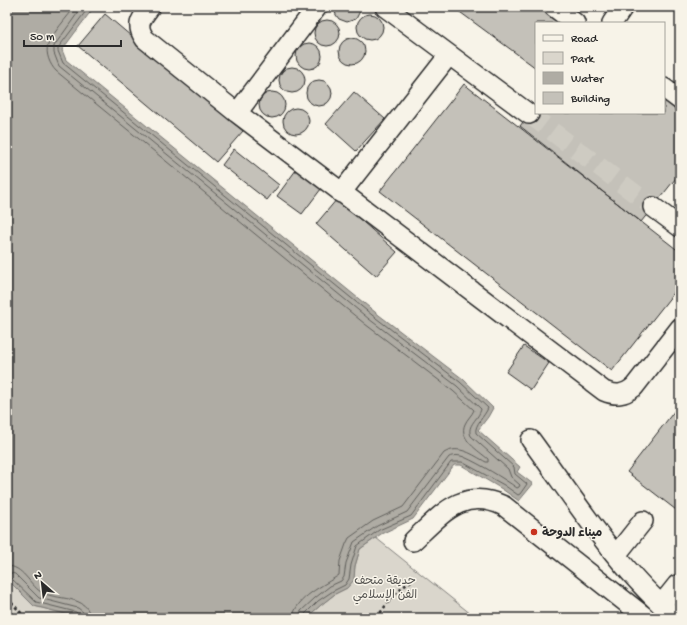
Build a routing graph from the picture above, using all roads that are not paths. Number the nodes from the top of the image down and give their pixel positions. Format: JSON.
{"nodes":[{"id":1,"x":150,"y":7,"type":"edge"},
{"id":2,"x":317,"y":7,"type":"edge"},
{"id":3,"x":385,"y":7,"type":"edge"},
{"id":4,"x":554,"y":7,"type":"edge"},
{"id":5,"x":623,"y":7,"type":"edge"},
{"id":6,"x":575,"y":22,"type":"edge"},
{"id":7,"x":613,"y":22,"type":"edge"},
{"id":8,"x":449,"y":54,"type":"junction"},
{"id":9,"x":665,"y":89,"type":"edge"},
{"id":10,"x":680,"y":100,"type":"edge"},
{"id":11,"x":237,"y":113,"type":"junction"},
{"id":12,"x":529,"y":114,"type":"tunnel mouth"},
{"id":13,"x":341,"y":193,"type":"junction"},
{"id":14,"x":653,"y":207,"type":"tunnel mouth"},
{"id":15,"x":680,"y":227,"type":"edge"},
{"id":16,"x":678,"y":333,"type":"edge"},
{"id":17,"x":531,"y":440,"type":"dead end"},
{"id":18,"x":643,"y":521,"type":"dead end"},
{"id":19,"x":414,"y":540,"type":"dead end"},
{"id":20,"x":616,"y":555,"type":"junction"},
{"id":21,"x":677,"y":585,"type":"dead end"},
{"id":22,"x":661,"y":605,"type":"junction"},
{"id":23,"x":646,"y":618,"type":"edge"},
{"id":24,"x":676,"y":618,"type":"edge"}],
"edges":[{"from":1,"to":11,"type":"lane"},
{"from":2,"to":11,"type":"lane"},
{"from":3,"to":8,"type":"lane"},
{"from":4,"to":6,"type":"lane"},
{"from":5,"to":7,"type":"lane"},
{"from":8,"to":12,"type":"lane"},
{"from":8,"to":13,"type":"lane"},
{"from":9,"to":10,"type":"lane"},
{"from":11,"to":13,"type":"lane"},
{"from":13,"to":16,"type":"lane"},
{"from":14,"to":15,"type":"lane"},
{"from":17,"to":20,"type":"lane"},
{"from":18,"to":20,"type":"lane"},
{"from":19,"to":23,"type":"lane"},
{"from":20,"to":22,"type":"lane"},
{"from":21,"to":22,"type":"lane"},
{"from":22,"to":24,"type":"lane"}]}
